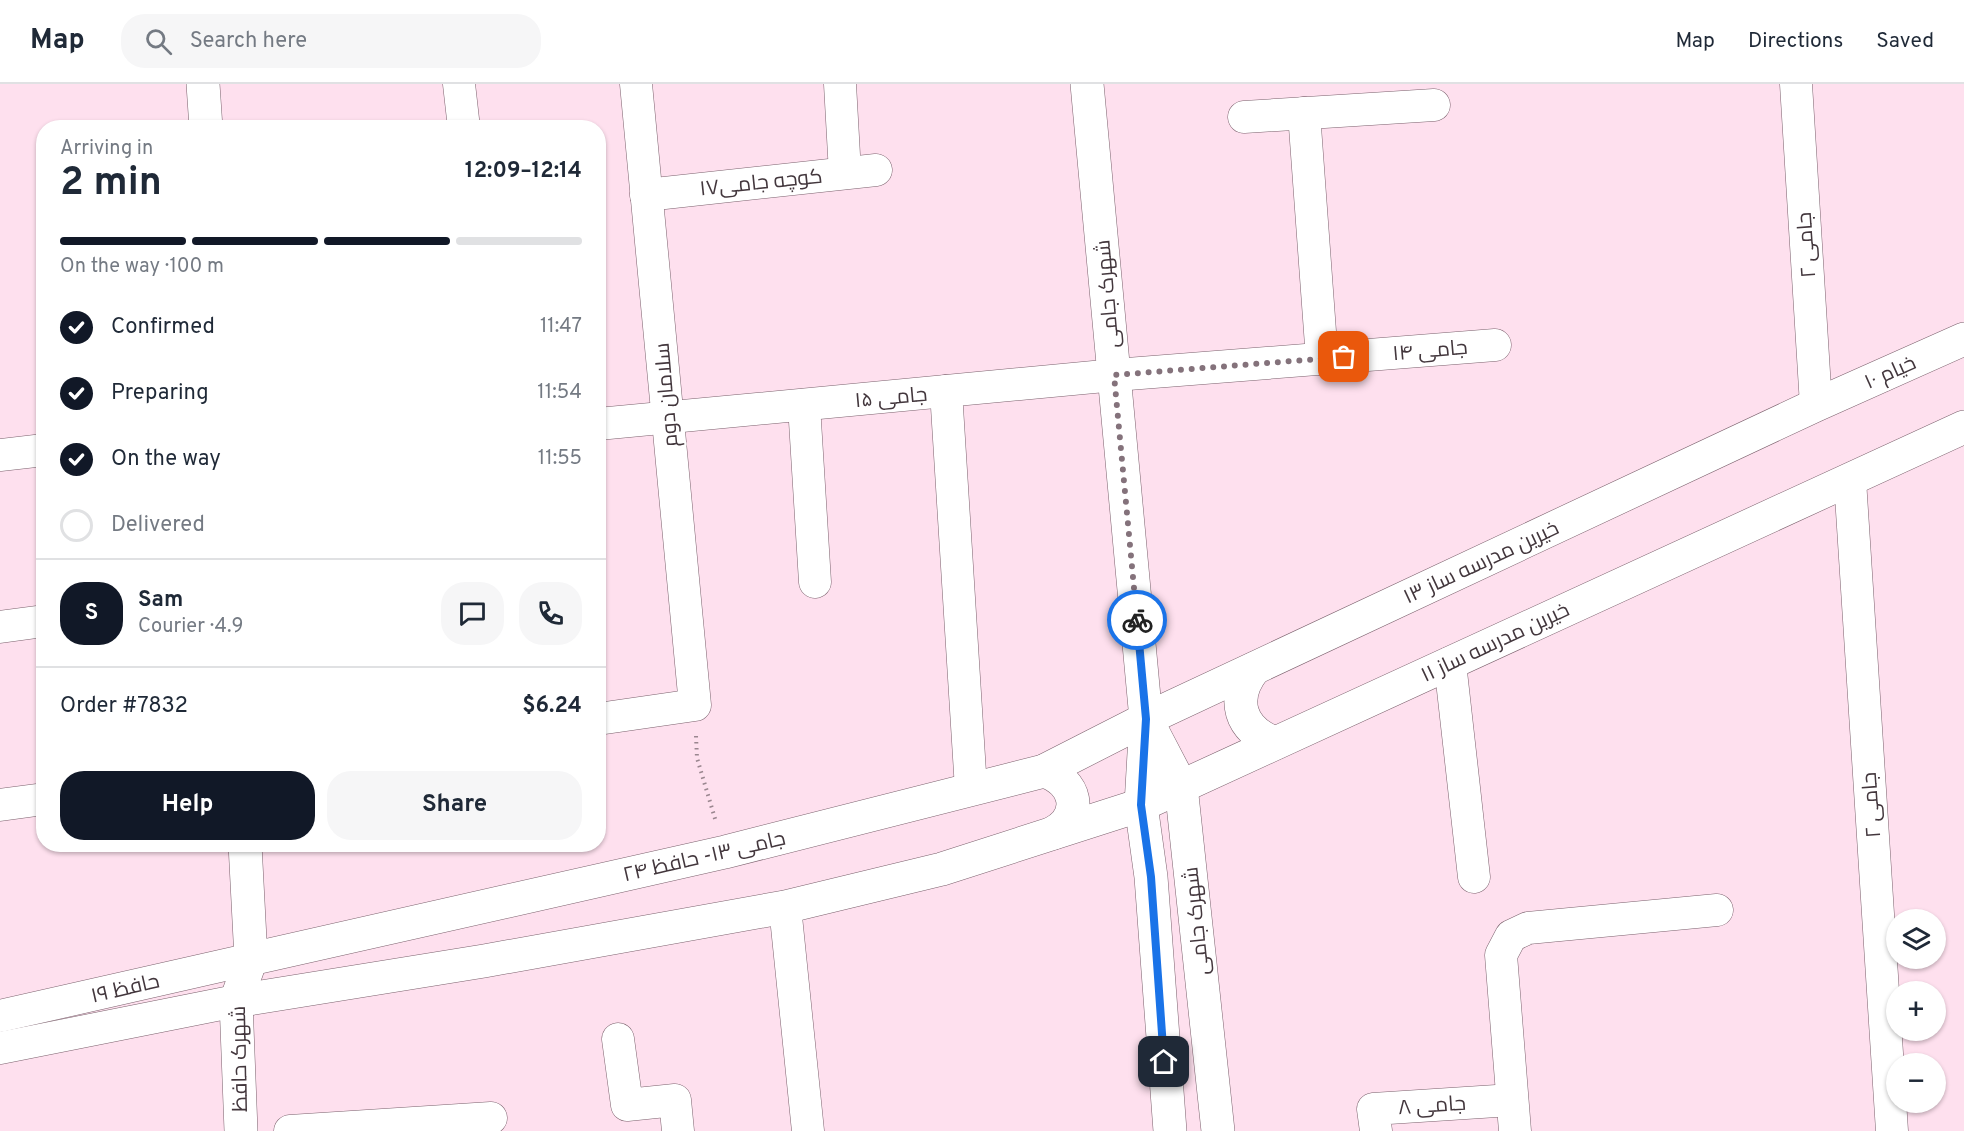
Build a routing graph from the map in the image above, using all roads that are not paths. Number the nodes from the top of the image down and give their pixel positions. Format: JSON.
{"nodes":[{"id":1,"x":203,"y":84,"type":"edge"},
{"id":2,"x":459,"y":84,"type":"edge"},
{"id":3,"x":636,"y":84,"type":"edge"},
{"id":4,"x":840,"y":84,"type":"edge"},
{"id":5,"x":1088,"y":84,"type":"edge"},
{"id":6,"x":1796,"y":84,"type":"edge"},
{"id":7,"x":1434,"y":105,"type":"dead end"},
{"id":8,"x":1304,"y":113,"type":"junction"},
{"id":9,"x":1244,"y":117,"type":"dead end"},
{"id":10,"x":205,"y":120,"type":"edge"},
{"id":11,"x":463,"y":120,"type":"edge"},
{"id":12,"x":876,"y":170,"type":"dead end"},
{"id":13,"x":845,"y":173,"type":"junction"},
{"id":14,"x":646,"y":195,"type":"junction"},
{"id":15,"x":1964,"y":339,"type":"edge"},
{"id":16,"x":1495,"y":345,"type":"dead end"},
{"id":17,"x":1322,"y":359,"type":"junction"},
{"id":18,"x":1114,"y":375,"type":"junction"},
{"id":19,"x":946,"y":391,"type":"junction"},
{"id":20,"x":804,"y":405,"type":"junction"},
{"id":21,"x":1816,"y":405,"type":"junction"},
{"id":22,"x":668,"y":418,"type":"junction"},
{"id":23,"x":606,"y":423,"type":"edge"},
{"id":24,"x":1964,"y":427,"type":"edge"},
{"id":25,"x":36,"y":451,"type":"edge"},
{"id":26,"x":0,"y":455,"type":"edge"},
{"id":27,"x":1850,"y":480,"type":"junction"},
{"id":28,"x":815,"y":582,"type":"dead end"},
{"id":29,"x":36,"y":622,"type":"edge"},
{"id":30,"x":0,"y":627,"type":"edge"},
{"id":31,"x":1450,"y":663,"type":"junction"},
{"id":32,"x":1254,"y":669,"type":"junction"},
{"id":33,"x":606,"y":718,"type":"edge"},
{"id":34,"x":1146,"y":719,"type":"junction"},
{"id":35,"x":1275,"y":743,"type":"junction"},
{"id":36,"x":1044,"y":771,"type":"junction"},
{"id":37,"x":1181,"y":786,"type":"junction"},
{"id":38,"x":971,"y":789,"type":"junction"},
{"id":39,"x":36,"y":800,"type":"edge"},
{"id":40,"x":0,"y":805,"type":"edge"},
{"id":41,"x":1141,"y":805,"type":"junction"},
{"id":42,"x":1053,"y":833,"type":"junction"},
{"id":43,"x":245,"y":852,"type":"edge"},
{"id":44,"x":1474,"y":877,"type":"dead end"},
{"id":45,"x":785,"y":907,"type":"junction"},
{"id":46,"x":1717,"y":910,"type":"dead end"},
{"id":47,"x":251,"y":959,"type":"junction"},
{"id":48,"x":236,"y":1001,"type":"junction"},
{"id":49,"x":0,"y":1016,"type":"edge"},
{"id":50,"x":618,"y":1039,"type":"dead end"},
{"id":51,"x":0,"y":1048,"type":"edge"},
{"id":52,"x":1512,"y":1100,"type":"junction"},
{"id":53,"x":491,"y":1118,"type":"dead end"},
{"id":54,"x":241,"y":1131,"type":"edge"},
{"id":55,"x":290,"y":1131,"type":"edge"},
{"id":56,"x":678,"y":1131,"type":"edge"},
{"id":57,"x":808,"y":1131,"type":"edge"},
{"id":58,"x":1170,"y":1131,"type":"edge"},
{"id":59,"x":1218,"y":1131,"type":"edge"},
{"id":60,"x":1376,"y":1131,"type":"edge"},
{"id":61,"x":1515,"y":1131,"type":"edge"},
{"id":62,"x":1892,"y":1131,"type":"edge"}],
"edges":[{"from":1,"to":10,"type":"street"},
{"from":2,"to":11,"type":"street"},
{"from":3,"to":14,"type":"street","name":"سلامان دوم"},
{"from":4,"to":13,"type":"street"},
{"from":5,"to":18,"type":"street","name":"شهرک جامی"},
{"from":6,"to":21,"type":"street","name":"جامی ۲"},
{"from":7,"to":8,"type":"street"},
{"from":8,"to":9,"type":"street"},
{"from":8,"to":17,"type":"street"},
{"from":12,"to":13,"type":"street","name":"کوچه جامی۱۷"},
{"from":13,"to":14,"type":"street","name":"کوچه جامی۱۷"},
{"from":14,"to":22,"type":"street","name":"سلامان دوم"},
{"from":15,"to":21,"type":"street","name":"۱۰ خیام"},
{"from":16,"to":17,"type":"street","name":"۱۴ جامی"},
{"from":17,"to":18,"type":"street","name":"۱۴ جامی"},
{"from":18,"to":19,"type":"street","name":"۱۵ جامی"},
{"from":18,"to":34,"type":"street","name":"شهرک جامی"},
{"from":19,"to":20,"type":"street","name":"۱۵ جامی"},
{"from":19,"to":38,"type":"street"},
{"from":20,"to":22,"type":"street","name":"۱۵ جامی"},
{"from":20,"to":28,"type":"street"},
{"from":21,"to":32,"type":"street","name":"۱۳ خیرین مدرسه ساز"},
{"from":22,"to":23,"type":"street","name":"۱۵ جامی"},
{"from":22,"to":33,"type":"street","name":"سلامان دوم"},
{"from":24,"to":27,"type":"street"},
{"from":25,"to":26,"type":"street"},
{"from":27,"to":31,"type":"street","name":"۱۱ خیرین مدرسه ساز"},
{"from":27,"to":62,"type":"street","name":"جامی ۲"},
{"from":29,"to":30,"type":"street"},
{"from":31,"to":35,"type":"street","name":"۱۱ خیرین مدرسه ساز"},
{"from":31,"to":44,"type":"street"},
{"from":32,"to":34,"type":"street","name":"۱۳ خیرین مدرسه ساز"},
{"from":32,"to":35,"type":"street"},
{"from":34,"to":36,"type":"street","name":"جامی ۱۳- حافظ ۲۴"},
{"from":34,"to":37,"type":"street","name":"شهرک جامی"},
{"from":34,"to":41,"type":"street","name":"شهرک جامی"},
{"from":35,"to":37,"type":"street","name":"۱۱ خیرین مدرسه ساز"},
{"from":36,"to":38,"type":"street","name":"جامی ۱۳- حافظ ۲۴"},
{"from":36,"to":42,"type":"street"},
{"from":37,"to":41,"type":"street","name":"۱۱ خیرین مدرسه ساز"},
{"from":37,"to":59,"type":"street","name":"شهرک جامی"},
{"from":38,"to":47,"type":"street","name":"جامی ۱۳- حافظ ۲۴"},
{"from":39,"to":40,"type":"street"},
{"from":41,"to":42,"type":"street"},
{"from":41,"to":58,"type":"street","name":"شهرک جامی"},
{"from":42,"to":45,"type":"street"},
{"from":43,"to":47,"type":"street","name":"شهرک حافظ"},
{"from":45,"to":48,"type":"street"},
{"from":45,"to":57,"type":"street"},
{"from":46,"to":52,"type":"street"},
{"from":47,"to":48,"type":"street","name":"شهرک حافظ"},
{"from":47,"to":49,"type":"street","name":"۱۹ حافظ"},
{"from":48,"to":51,"type":"street","name":"۱۹ حافظ"},
{"from":48,"to":54,"type":"street","name":"شهرک حافظ"},
{"from":50,"to":56,"type":"street"},
{"from":52,"to":60,"type":"street","name":"۸ جامی"},
{"from":52,"to":61,"type":"street"},
{"from":53,"to":55,"type":"street"}]}
